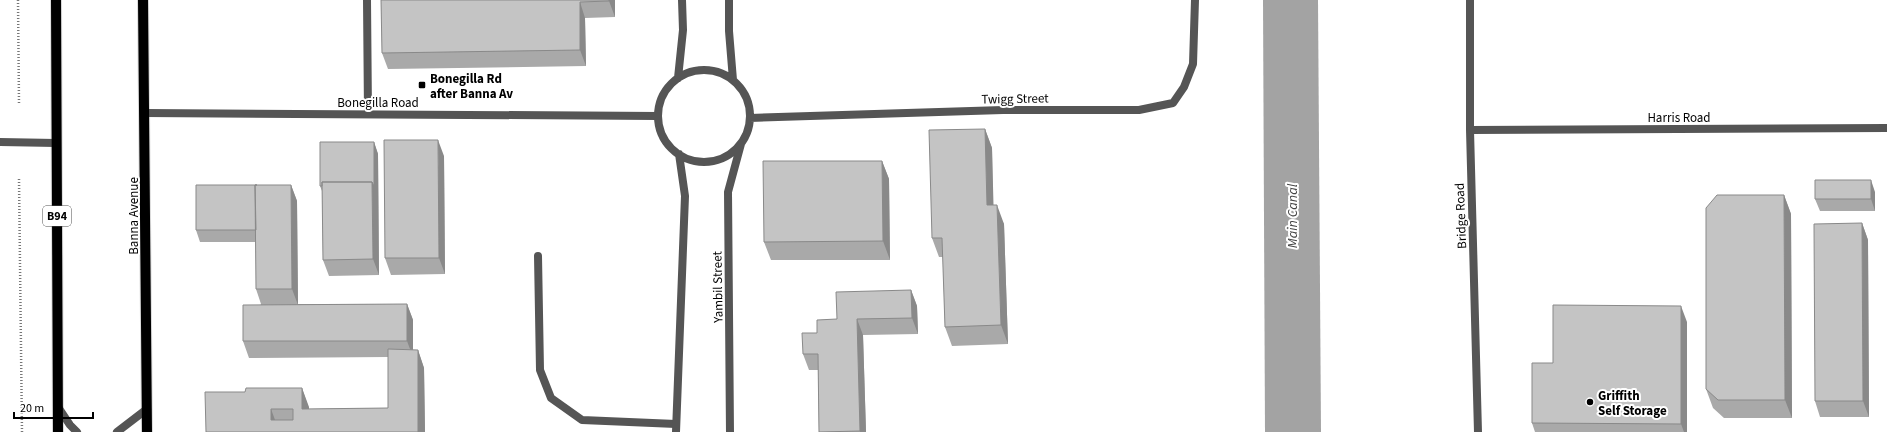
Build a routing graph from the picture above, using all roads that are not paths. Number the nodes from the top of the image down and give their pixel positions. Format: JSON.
{"nodes":[{"id":1,"x":56,"y":0,"type":"edge"},
{"id":2,"x":144,"y":0,"type":"edge"},
{"id":3,"x":367,"y":0,"type":"edge"},
{"id":4,"x":682,"y":0,"type":"edge"},
{"id":5,"x":729,"y":0,"type":"edge"},
{"id":6,"x":1195,"y":0,"type":"edge"},
{"id":7,"x":1470,"y":0,"type":"edge"},
{"id":8,"x":678,"y":78,"type":"junction"},
{"id":9,"x":733,"y":80,"type":"junction"},
{"id":10,"x":145,"y":113,"type":"junction"},
{"id":11,"x":368,"y":114,"type":"junction"},
{"id":12,"x":658,"y":116,"type":"junction"},
{"id":13,"x":750,"y":118,"type":"junction"},
{"id":14,"x":1887,"y":128,"type":"edge"},
{"id":15,"x":1470,"y":130,"type":"junction"},
{"id":16,"x":0,"y":142,"type":"edge"},
{"id":17,"x":56,"y":143,"type":"junction"},
{"id":18,"x":741,"y":144,"type":"junction"},
{"id":19,"x":679,"y":154,"type":"junction"},
{"id":20,"x":538,"y":256,"type":"dead end"},
{"id":21,"x":58,"y":407,"type":"junction"},
{"id":22,"x":147,"y":409,"type":"junction"},
{"id":23,"x":676,"y":428,"type":"edge"},
{"id":24,"x":58,"y":432,"type":"edge"},
{"id":25,"x":77,"y":432,"type":"edge"},
{"id":26,"x":117,"y":432,"type":"edge"},
{"id":27,"x":147,"y":432,"type":"edge"},
{"id":28,"x":730,"y":432,"type":"edge"},
{"id":29,"x":1478,"y":432,"type":"edge"}],
"edges":[{"from":1,"to":17,"type":"main road","number":"B94"},
{"from":2,"to":10,"type":"main road","name":"Banna Avenue"},
{"from":3,"to":11,"type":"street"},
{"from":4,"to":8,"type":"street"},
{"from":5,"to":9,"type":"street"},
{"from":6,"to":13,"type":"street","name":"Twigg Street"},
{"from":7,"to":15,"type":"street","name":"Bridge Road"},
{"from":8,"to":9,"type":"street"},
{"from":8,"to":12,"type":"street"},
{"from":9,"to":13,"type":"street"},
{"from":10,"to":11,"type":"street","name":"Bonegilla Road"},
{"from":10,"to":22,"type":"main road","name":"Banna Avenue"},
{"from":11,"to":12,"type":"street","name":"Bonegilla Road"},
{"from":12,"to":19,"type":"street"},
{"from":13,"to":18,"type":"street"},
{"from":14,"to":15,"type":"street","name":"Harris Road"},
{"from":15,"to":29,"type":"street","name":"Bridge Road"},
{"from":16,"to":17,"type":"street"},
{"from":17,"to":21,"type":"main road","number":"B94"},
{"from":18,"to":19,"type":"street"},
{"from":18,"to":28,"type":"street","name":"Yambil Street"},
{"from":19,"to":23,"type":"street"},
{"from":20,"to":23,"type":"street"},
{"from":21,"to":24,"type":"main road","number":"B94"},
{"from":21,"to":25,"type":"street"},
{"from":22,"to":26,"type":"street"},
{"from":22,"to":27,"type":"main road","name":"Banna Avenue"}]}
